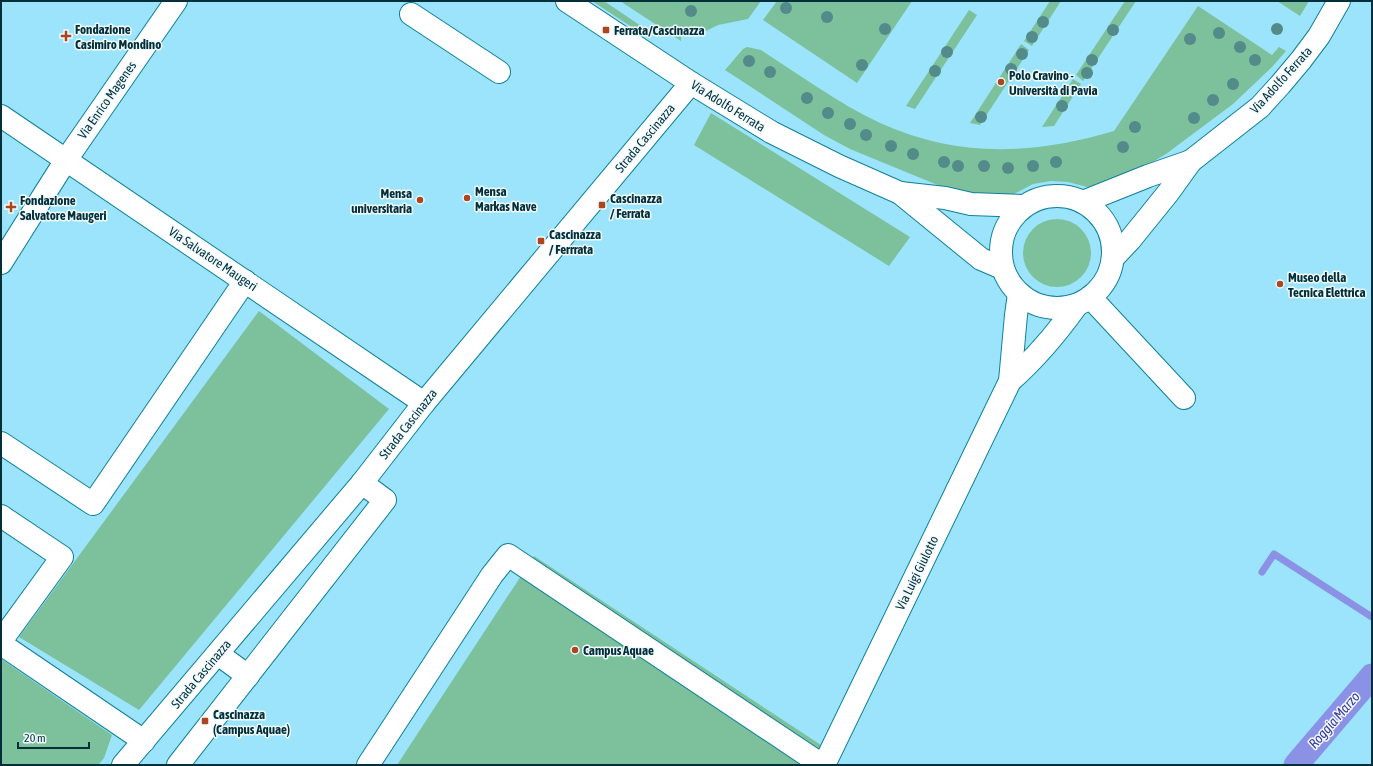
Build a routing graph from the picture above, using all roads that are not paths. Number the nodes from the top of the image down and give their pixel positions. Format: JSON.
{"nodes":[{"id":1,"x":176,"y":1,"type":"edge"},
{"id":2,"x":567,"y":1,"type":"edge"},
{"id":3,"x":1339,"y":1,"type":"edge"},
{"id":4,"x":411,"y":14,"type":"dead end"},
{"id":5,"x":500,"y":72,"type":"dead end"},
{"id":6,"x":691,"y":83,"type":"junction"},
{"id":7,"x":1,"y":116,"type":"edge"},
{"id":8,"x":66,"y":160,"type":"junction"},
{"id":9,"x":1191,"y":161,"type":"junction"},
{"id":10,"x":900,"y":193,"type":"junction"},
{"id":11,"x":1083,"y":202,"type":"junction"},
{"id":12,"x":1023,"y":206,"type":"junction"},
{"id":13,"x":1113,"y":258,"type":"junction"},
{"id":14,"x":1,"y":262,"type":"edge"},
{"id":15,"x":1002,"y":268,"type":"junction"},
{"id":16,"x":245,"y":281,"type":"junction"},
{"id":17,"x":1019,"y":294,"type":"junction"},
{"id":18,"x":1083,"y":301,"type":"junction"},
{"id":19,"x":1010,"y":381,"type":"junction"},
{"id":20,"x":1184,"y":398,"type":"dead end"},
{"id":21,"x":424,"y":402,"type":"junction"},
{"id":22,"x":1,"y":443,"type":"edge"},
{"id":23,"x":362,"y":483,"type":"junction"},
{"id":24,"x":1,"y":516,"type":"edge"},
{"id":25,"x":1,"y":641,"type":"edge"},
{"id":26,"x":1,"y":644,"type":"edge"},
{"id":27,"x":218,"y":654,"type":"junction"},
{"id":28,"x":248,"y":676,"type":"junction"},
{"id":29,"x":144,"y":741,"type":"junction"},
{"id":30,"x":123,"y":765,"type":"edge"},
{"id":31,"x":178,"y":765,"type":"edge"},
{"id":32,"x":368,"y":765,"type":"edge"},
{"id":33,"x":823,"y":765,"type":"edge"}],
"edges":[{"from":1,"to":8,"type":"street","name":"Via Enrico Magenes"},
{"from":2,"to":6,"type":"street","name":"Via Adolfo Ferrata"},
{"from":3,"to":9,"type":"street","name":"Via Adolfo Ferrata"},
{"from":4,"to":5,"type":"street"},
{"from":6,"to":10,"type":"street","name":"Via Adolfo Ferrata"},
{"from":6,"to":21,"type":"street","name":"Strada Cascinazza"},
{"from":7,"to":8,"type":"street","name":"Via Salvatore Maugeri"},
{"from":8,"to":14,"type":"street","name":"Via Enrico Magenes"},
{"from":8,"to":16,"type":"street","name":"Via Salvatore Maugeri"},
{"from":9,"to":11,"type":"street","name":"Via Adolfo Ferrata"},
{"from":9,"to":13,"type":"street","name":"Via Adolfo Ferrata"},
{"from":10,"to":12,"type":"street","name":"Via Adolfo Ferrata"},
{"from":10,"to":15,"type":"street","name":"Via Adolfo Ferrata"},
{"from":11,"to":12,"type":"street","name":"Via Adolfo Ferrata"},
{"from":11,"to":13,"type":"street","name":"Via Adolfo Ferrata"},
{"from":12,"to":15,"type":"street","name":"Via Adolfo Ferrata"},
{"from":13,"to":18,"type":"street","name":"Via Adolfo Ferrata"},
{"from":15,"to":17,"type":"street","name":"Via Adolfo Ferrata"},
{"from":16,"to":21,"type":"street","name":"Via Salvatore Maugeri"},
{"from":16,"to":22,"type":"street"},
{"from":17,"to":18,"type":"street","name":"Via Adolfo Ferrata"},
{"from":17,"to":19,"type":"street","name":"Via Luigi Giulotto"},
{"from":18,"to":19,"type":"street","name":"Via Luigi Giulotto"},
{"from":18,"to":20,"type":"street"},
{"from":19,"to":33,"type":"street","name":"Via Luigi Giulotto"},
{"from":21,"to":23,"type":"street","name":"Strada Cascinazza"},
{"from":23,"to":27,"type":"street","name":"Strada Cascinazza"},
{"from":23,"to":28,"type":"street"},
{"from":24,"to":25,"type":"street"},
{"from":26,"to":29,"type":"street"},
{"from":27,"to":28,"type":"street"},
{"from":27,"to":29,"type":"street","name":"Strada Cascinazza"},
{"from":28,"to":31,"type":"street"},
{"from":29,"to":30,"type":"street","name":"Strada Cascinazza"},
{"from":32,"to":33,"type":"street"}]}
